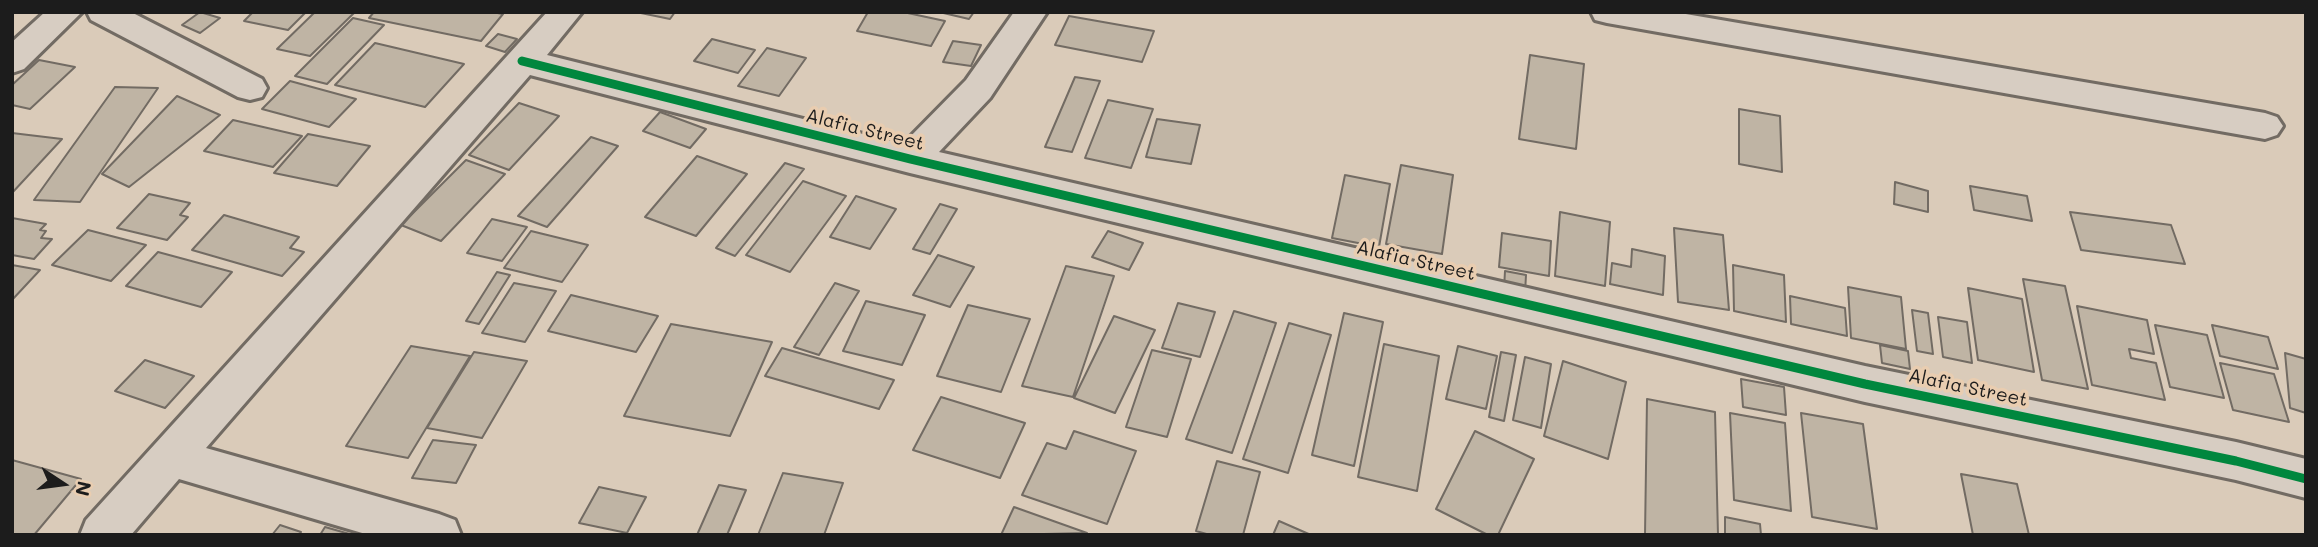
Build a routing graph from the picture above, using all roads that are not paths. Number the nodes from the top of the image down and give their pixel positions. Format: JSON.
{"nodes":[{"id":1,"x":66,"y":12,"type":"edge"},
{"id":2,"x":103,"y":12,"type":"edge"},
{"id":3,"x":566,"y":12,"type":"edge"},
{"id":4,"x":1031,"y":12,"type":"edge"},
{"id":5,"x":1607,"y":12,"type":"edge"},
{"id":6,"x":12,"y":61,"type":"edge"},
{"id":7,"x":522,"y":61,"type":"junction"},
{"id":8,"x":250,"y":88,"type":"dead end"},
{"id":9,"x":2265,"y":126,"type":"dead end"},
{"id":10,"x":910,"y":159,"type":"junction"},
{"id":11,"x":171,"y":457,"type":"junction"},
{"id":12,"x":2306,"y":479,"type":"edge"},
{"id":13,"x":102,"y":535,"type":"edge"},
{"id":14,"x":439,"y":535,"type":"edge"}],
"edges":[{"from":1,"to":6,"type":"street"},
{"from":2,"to":8,"type":"street"},
{"from":3,"to":7,"type":"street"},
{"from":4,"to":10,"type":"street"},
{"from":5,"to":9,"type":"street"},
{"from":7,"to":10,"type":"street","name":"Alafia Street"},
{"from":7,"to":11,"type":"street"},
{"from":10,"to":12,"type":"street","name":"Alafia Street"},
{"from":11,"to":13,"type":"street"},
{"from":11,"to":14,"type":"street"}]}
